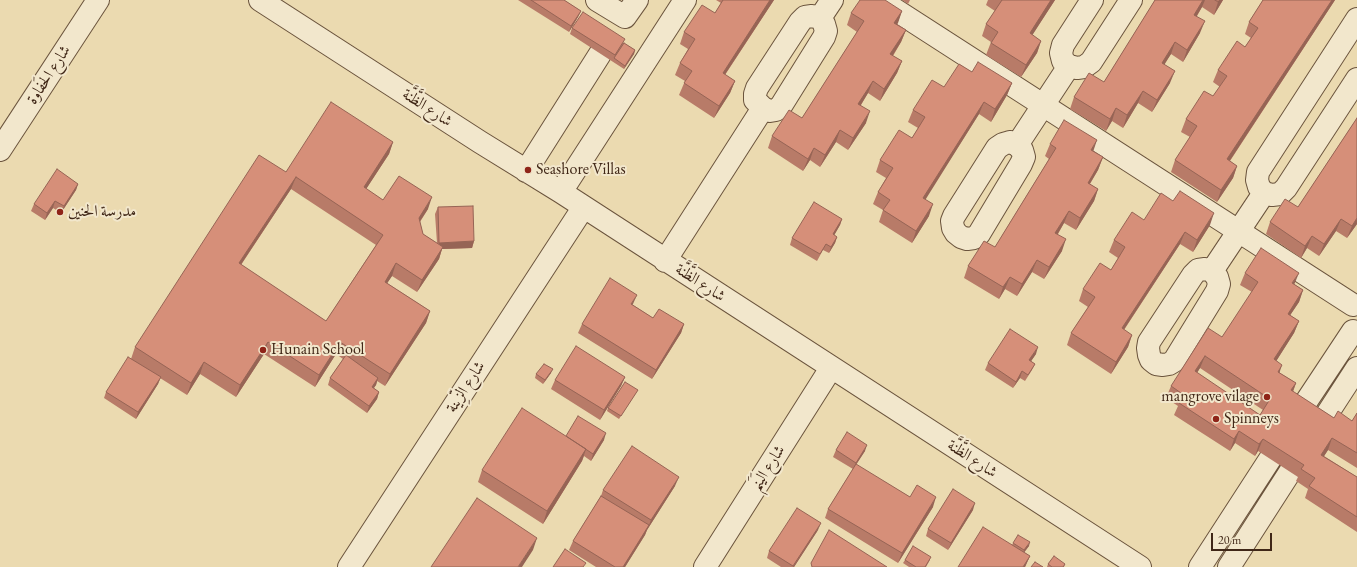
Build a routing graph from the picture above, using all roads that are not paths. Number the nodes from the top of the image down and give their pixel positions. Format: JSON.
{"nodes":[{"id":1,"x":98,"y":0,"type":"edge"},
{"id":2,"x":260,"y":0,"type":"edge"},
{"id":3,"x":597,"y":0,"type":"edge"},
{"id":4,"x":685,"y":0,"type":"edge"},
{"id":5,"x":832,"y":0,"type":"edge"},
{"id":6,"x":880,"y":0,"type":"edge"},
{"id":7,"x":1092,"y":0,"type":"edge"},
{"id":8,"x":1131,"y":0,"type":"edge"},
{"id":9,"x":625,"y":17,"type":"edge"},
{"id":10,"x":820,"y":18,"type":"junction"},
{"id":11,"x":1357,"y":19,"type":"edge"},
{"id":12,"x":600,"y":54,"type":"edge"},
{"id":13,"x":1069,"y":66,"type":"junction"},
{"id":14,"x":1357,"y":79,"type":"edge"},
{"id":15,"x":1043,"y":105,"type":"junction"},
{"id":16,"x":762,"y":108,"type":"junction"},
{"id":17,"x":1017,"y":144,"type":"dead end"},
{"id":18,"x":0,"y":150,"type":"edge"},
{"id":19,"x":526,"y":171,"type":"junction"},
{"id":20,"x":561,"y":192,"type":"junction"},
{"id":21,"x":1264,"y":193,"type":"junction"},
{"id":22,"x":583,"y":208,"type":"junction"},
{"id":23,"x":1239,"y":232,"type":"junction"},
{"id":24,"x":665,"y":261,"type":"junction"},
{"id":25,"x":1212,"y":271,"type":"dead end"},
{"id":26,"x":1355,"y":304,"type":"edge"},
{"id":27,"x":1355,"y":333,"type":"edge"},
{"id":28,"x":831,"y":368,"type":"junction"},
{"id":29,"x":1357,"y":368,"type":"edge"},
{"id":30,"x":1300,"y":412,"type":"edge"},
{"id":31,"x":1320,"y":425,"type":"edge"},
{"id":32,"x":1270,"y":458,"type":"edge"},
{"id":33,"x":1290,"y":472,"type":"edge"},
{"id":34,"x":349,"y":567,"type":"edge"},
{"id":35,"x":704,"y":567,"type":"edge"},
{"id":36,"x":1140,"y":567,"type":"edge"},
{"id":37,"x":1200,"y":567,"type":"edge"},
{"id":38,"x":1229,"y":567,"type":"edge"}],
"edges":[{"from":1,"to":18,"type":"street","name":"شارع الحَفاوة"},
{"from":2,"to":19,"type":"street","name":"شارع الظَّنَّة"},
{"from":3,"to":9,"type":"street"},
{"from":4,"to":20,"type":"street"},
{"from":5,"to":10,"type":"street"},
{"from":6,"to":15,"type":"street"},
{"from":7,"to":13,"type":"street"},
{"from":8,"to":13,"type":"street"},
{"from":10,"to":16,"type":"street"},
{"from":10,"to":16,"type":"street"},
{"from":11,"to":21,"type":"street"},
{"from":12,"to":19,"type":"street"},
{"from":13,"to":15,"type":"street"},
{"from":14,"to":21,"type":"street"},
{"from":15,"to":17,"type":"street"},
{"from":15,"to":23,"type":"street"},
{"from":16,"to":24,"type":"street"},
{"from":19,"to":20,"type":"street","name":"شارع الظَّنَّة"},
{"from":20,"to":22,"type":"street","name":"شارع الظَّنَّة"},
{"from":21,"to":23,"type":"street"},
{"from":22,"to":24,"type":"street","name":"شارع الظَّنَّة"},
{"from":22,"to":34,"type":"street","name":"شارع الزِّينة"},
{"from":23,"to":25,"type":"street"},
{"from":23,"to":26,"type":"street"},
{"from":24,"to":28,"type":"street","name":"شارع الظَّنَّة"},
{"from":26,"to":27,"type":"street"},
{"from":27,"to":30,"type":"street"},
{"from":28,"to":35,"type":"street","name":"شارع اليَنَم"},
{"from":28,"to":36,"type":"street","name":"شارع الظَّنَّة"},
{"from":29,"to":31,"type":"street"},
{"from":32,"to":37,"type":"street"},
{"from":33,"to":38,"type":"street"}]}
